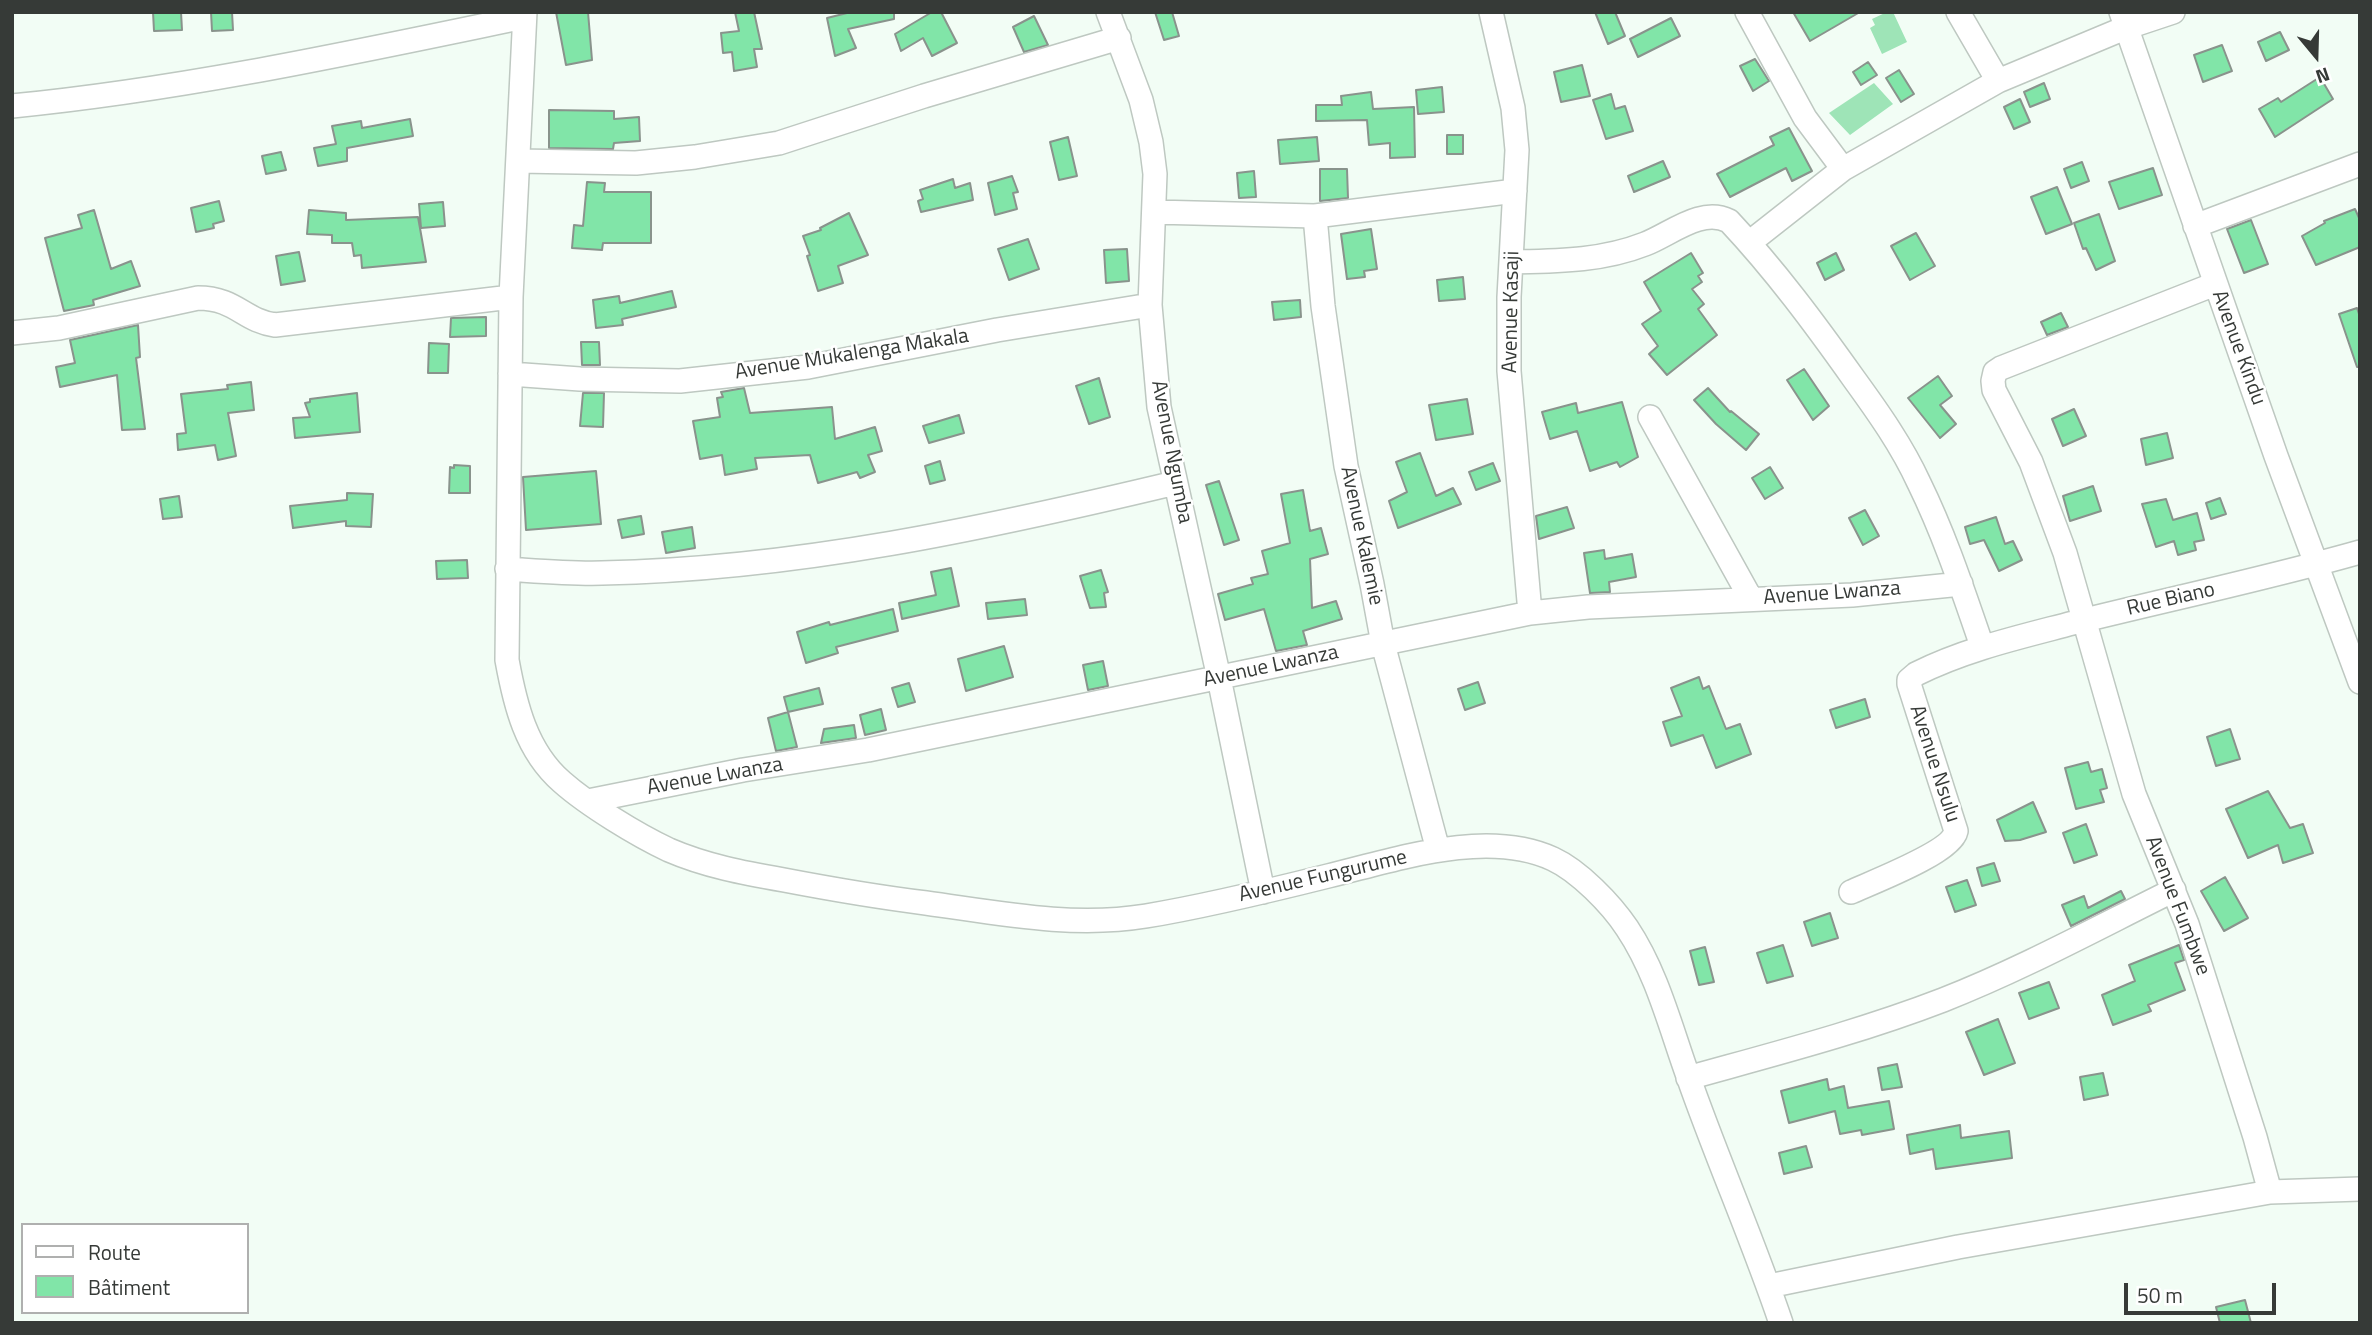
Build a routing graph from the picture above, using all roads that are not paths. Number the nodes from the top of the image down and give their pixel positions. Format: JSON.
{"nodes":[{"id":1,"x":1108,"y":12,"type":"edge"},
{"id":2,"x":1491,"y":12,"type":"edge"},
{"id":3,"x":1747,"y":12,"type":"edge"},
{"id":4,"x":1958,"y":12,"type":"edge"},
{"id":5,"x":2173,"y":12,"type":"edge"},
{"id":6,"x":525,"y":15,"type":"edge"},
{"id":7,"x":2123,"y":20,"type":"edge"},
{"id":8,"x":1119,"y":38,"type":"junction"},
{"id":9,"x":1998,"y":81,"type":"junction"},
{"id":10,"x":12,"y":106,"type":"edge"},
{"id":11,"x":518,"y":161,"type":"junction"},
{"id":12,"x":2360,"y":164,"type":"edge"},
{"id":13,"x":1843,"y":169,"type":"junction"},
{"id":14,"x":1516,"y":191,"type":"junction"},
{"id":15,"x":1154,"y":212,"type":"junction"},
{"id":16,"x":1315,"y":216,"type":"junction"},
{"id":17,"x":2195,"y":226,"type":"junction"},
{"id":18,"x":1749,"y":243,"type":"junction"},
{"id":19,"x":1512,"y":262,"type":"junction"},
{"id":20,"x":2215,"y":284,"type":"junction"},
{"id":21,"x":511,"y":297,"type":"junction"},
{"id":22,"x":1150,"y":305,"type":"junction"},
{"id":23,"x":12,"y":333,"type":"edge"},
{"id":24,"x":510,"y":374,"type":"junction"},
{"id":25,"x":1650,"y":416,"type":"dead end"},
{"id":26,"x":1175,"y":483,"type":"junction"},
{"id":27,"x":2360,"y":552,"type":"edge"},
{"id":28,"x":2316,"y":565,"type":"junction"},
{"id":29,"x":507,"y":569,"type":"junction"},
{"id":30,"x":1961,"y":584,"type":"junction"},
{"id":31,"x":1751,"y":599,"type":"junction"},
{"id":32,"x":1530,"y":613,"type":"junction"},
{"id":33,"x":2085,"y":620,"type":"junction"},
{"id":34,"x":1383,"y":644,"type":"junction"},
{"id":35,"x":1982,"y":646,"type":"junction"},
{"id":36,"x":1219,"y":678,"type":"junction"},
{"id":37,"x":2360,"y":682,"type":"edge"},
{"id":38,"x":1910,"y":691,"type":"joint"},
{"id":39,"x":588,"y":801,"type":"junction"},
{"id":40,"x":1438,"y":850,"type":"junction"},
{"id":41,"x":2174,"y":891,"type":"junction"},
{"id":42,"x":1263,"y":892,"type":"junction"},
{"id":43,"x":1851,"y":892,"type":"dead end"},
{"id":44,"x":1688,"y":1078,"type":"junction"},
{"id":45,"x":2360,"y":1189,"type":"edge"},
{"id":46,"x":2270,"y":1192,"type":"junction"},
{"id":47,"x":1769,"y":1286,"type":"junction"},
{"id":48,"x":1781,"y":1323,"type":"edge"}],
"edges":[{"from":1,"to":8,"type":"street","name":"Avenue Ngumba"},
{"from":2,"to":14,"type":"street","name":"Avenue Kasaji"},
{"from":3,"to":13,"type":"street"},
{"from":4,"to":9,"type":"street"},
{"from":5,"to":7,"type":"street"},
{"from":6,"to":10,"type":"street"},
{"from":6,"to":11,"type":"street","name":"Avenue Fungurume"},
{"from":7,"to":9,"type":"street"},
{"from":7,"to":17,"type":"street","name":"Avenue Kindu"},
{"from":8,"to":11,"type":"street"},
{"from":8,"to":15,"type":"street","name":"Avenue Ngumba"},
{"from":9,"to":13,"type":"street"},
{"from":11,"to":21,"type":"street","name":"Avenue Fungurume"},
{"from":12,"to":17,"type":"street"},
{"from":13,"to":18,"type":"street"},
{"from":14,"to":16,"type":"street"},
{"from":14,"to":19,"type":"street","name":"Avenue Kasaji"},
{"from":15,"to":16,"type":"street"},
{"from":15,"to":22,"type":"street","name":"Avenue Ngumba"},
{"from":16,"to":34,"type":"street","name":"Avenue Kalemie"},
{"from":17,"to":20,"type":"street","name":"Avenue Kindu"},
{"from":18,"to":19,"type":"street"},
{"from":18,"to":30,"type":"street"},
{"from":19,"to":32,"type":"street","name":"Avenue Kasaji"},
{"from":20,"to":28,"type":"street","name":"Avenue Kindu"},
{"from":20,"to":33,"type":"street","name":"Avenue Fumbwe"},
{"from":21,"to":23,"type":"street"},
{"from":21,"to":24,"type":"street","name":"Avenue Fungurume"},
{"from":22,"to":24,"type":"street","name":"Avenue Mukalenga Makala"},
{"from":22,"to":26,"type":"street","name":"Avenue Ngumba"},
{"from":24,"to":29,"type":"street","name":"Avenue Fungurume"},
{"from":25,"to":31,"type":"street"},
{"from":26,"to":29,"type":"street"},
{"from":26,"to":36,"type":"street","name":"Avenue Ngumba"},
{"from":27,"to":28,"type":"street","name":"Rue Biano"},
{"from":28,"to":33,"type":"street","name":"Rue Biano"},
{"from":28,"to":37,"type":"street","name":"Avenue Kindu"},
{"from":29,"to":39,"type":"street","name":"Avenue Fungurume"},
{"from":30,"to":31,"type":"street","name":"Avenue Lwanza"},
{"from":30,"to":35,"type":"street"},
{"from":31,"to":32,"type":"street","name":"Avenue Lwanza"},
{"from":32,"to":34,"type":"street","name":"Avenue Lwanza"},
{"from":33,"to":35,"type":"street","name":"Rue Biano"},
{"from":33,"to":41,"type":"street","name":"Avenue Fumbwe"},
{"from":34,"to":36,"type":"street","name":"Avenue Lwanza"},
{"from":34,"to":40,"type":"street","name":"Avenue Kalemie"},
{"from":35,"to":38,"type":"street","name":"Rue Biano"},
{"from":36,"to":39,"type":"street","name":"Avenue Lwanza"},
{"from":36,"to":42,"type":"street","name":"Avenue Ngumba"},
{"from":38,"to":43,"type":"street","name":"Avenue Nsulu"},
{"from":39,"to":42,"type":"street","name":"Avenue Fungurume"},
{"from":40,"to":42,"type":"street","name":"Avenue Fungurume"},
{"from":40,"to":44,"type":"street","name":"Avenue Fungurume"},
{"from":41,"to":44,"type":"street"},
{"from":41,"to":46,"type":"street","name":"Avenue Fumbwe"},
{"from":44,"to":47,"type":"street","name":"Avenue Fungurume"},
{"from":45,"to":46,"type":"street"},
{"from":46,"to":47,"type":"street"},
{"from":47,"to":48,"type":"street","name":"Avenue Fungurume"}]}
